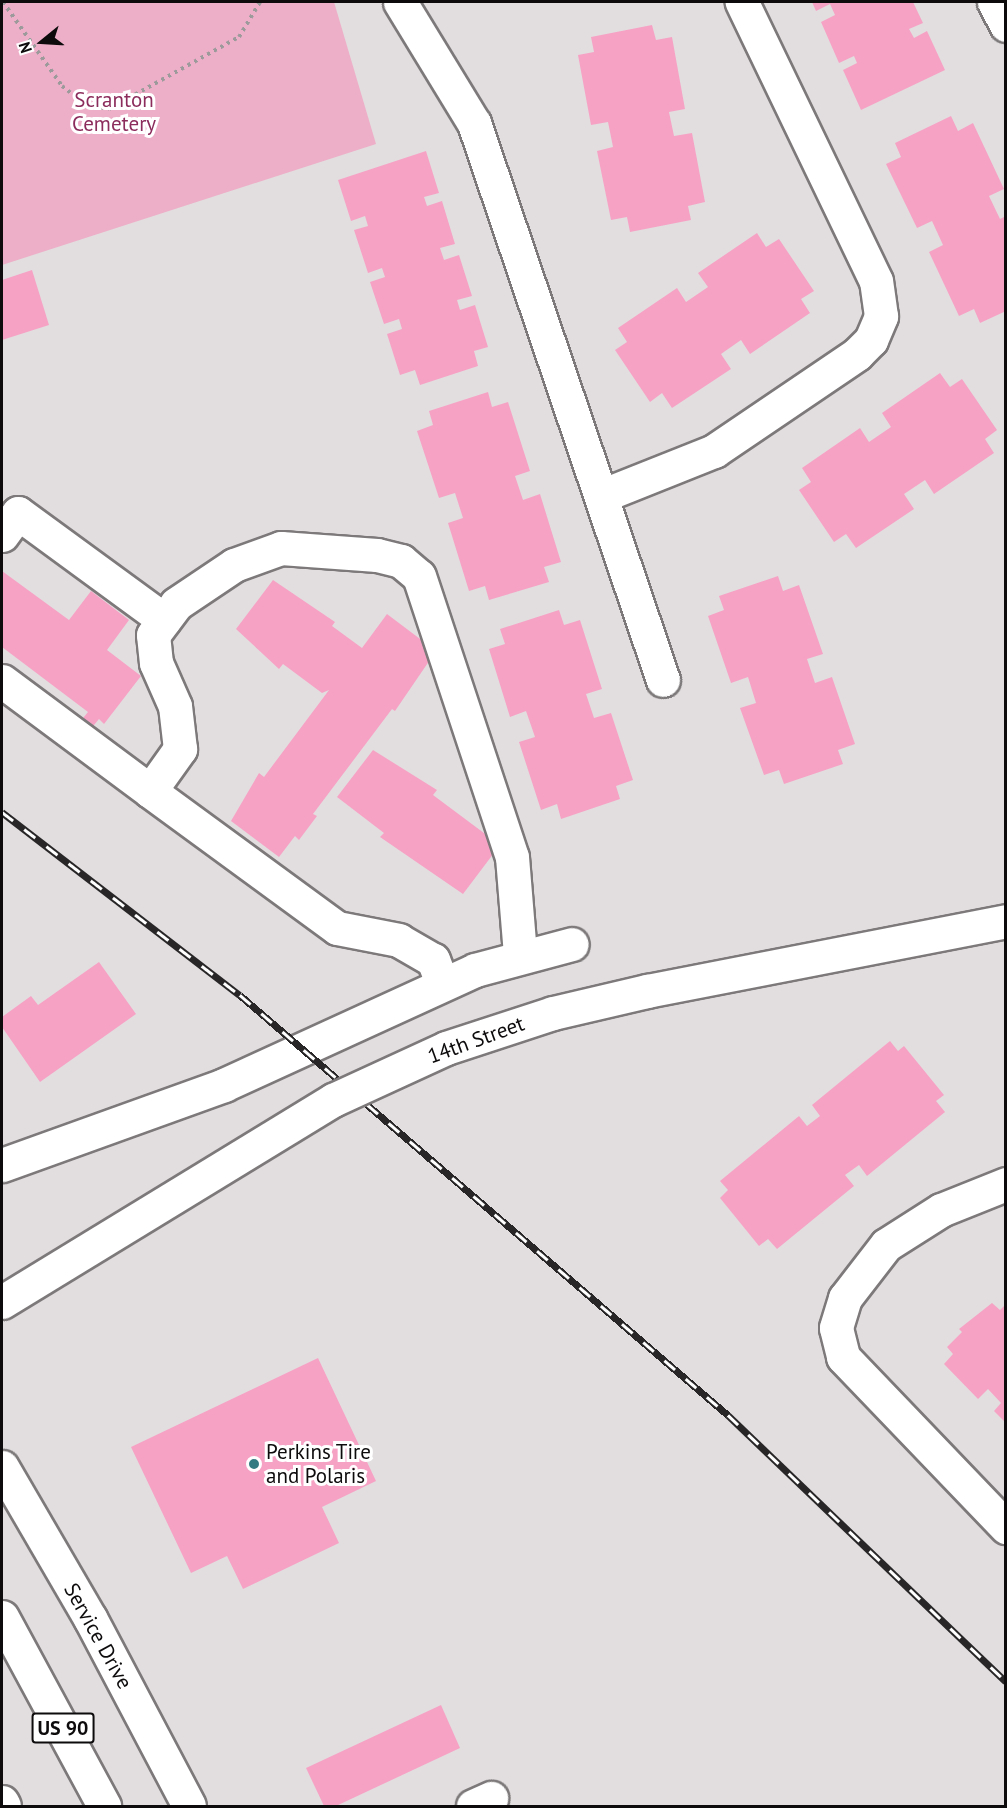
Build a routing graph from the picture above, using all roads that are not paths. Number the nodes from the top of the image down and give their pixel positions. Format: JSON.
{"nodes":[{"id":1,"x":400,"y":2,"type":"edge"},
{"id":2,"x":742,"y":2,"type":"edge"},
{"id":3,"x":994,"y":2,"type":"edge"},
{"id":4,"x":1005,"y":25,"type":"edge"},
{"id":5,"x":601,"y":496,"type":"junction"},
{"id":6,"x":2,"y":535,"type":"edge"},
{"id":7,"x":164,"y":620,"type":"junction"},
{"id":8,"x":663,"y":680,"type":"dead end"},
{"id":9,"x":2,"y":681,"type":"edge"},
{"id":10,"x":150,"y":791,"type":"junction"},
{"id":11,"x":1005,"y":921,"type":"edge"},
{"id":12,"x":572,"y":944,"type":"dead end"},
{"id":13,"x":520,"y":954,"type":"junction"},
{"id":14,"x":442,"y":983,"type":"junction"},
{"id":15,"x":2,"y":1165,"type":"edge"},
{"id":16,"x":1005,"y":1184,"type":"edge"},
{"id":17,"x":2,"y":1302,"type":"edge"},
{"id":18,"x":2,"y":1467,"type":"edge"},
{"id":19,"x":1005,"y":1527,"type":"edge"},
{"id":20,"x":2,"y":1617,"type":"edge"},
{"id":21,"x":2,"y":1802,"type":"edge"},
{"id":22,"x":4,"y":1806,"type":"edge"},
{"id":23,"x":104,"y":1806,"type":"edge"},
{"id":24,"x":189,"y":1806,"type":"edge"}],
"edges":[{"from":1,"to":5,"type":"street"},
{"from":2,"to":5,"type":"street"},
{"from":3,"to":4,"type":"street"},
{"from":5,"to":8,"type":"street"},
{"from":6,"to":7,"type":"street"},
{"from":7,"to":10,"type":"street"},
{"from":7,"to":13,"type":"street"},
{"from":9,"to":10,"type":"street"},
{"from":10,"to":14,"type":"street"},
{"from":11,"to":17,"type":"street","name":"14th Street","bridge":true},
{"from":12,"to":13,"type":"street"},
{"from":13,"to":14,"type":"street"},
{"from":14,"to":15,"type":"street"},
{"from":16,"to":19,"type":"street"},
{"from":18,"to":24,"type":"street","name":"Service Drive"},
{"from":20,"to":23,"type":"street","number":"US 90"},
{"from":21,"to":22,"type":"street"}]}
